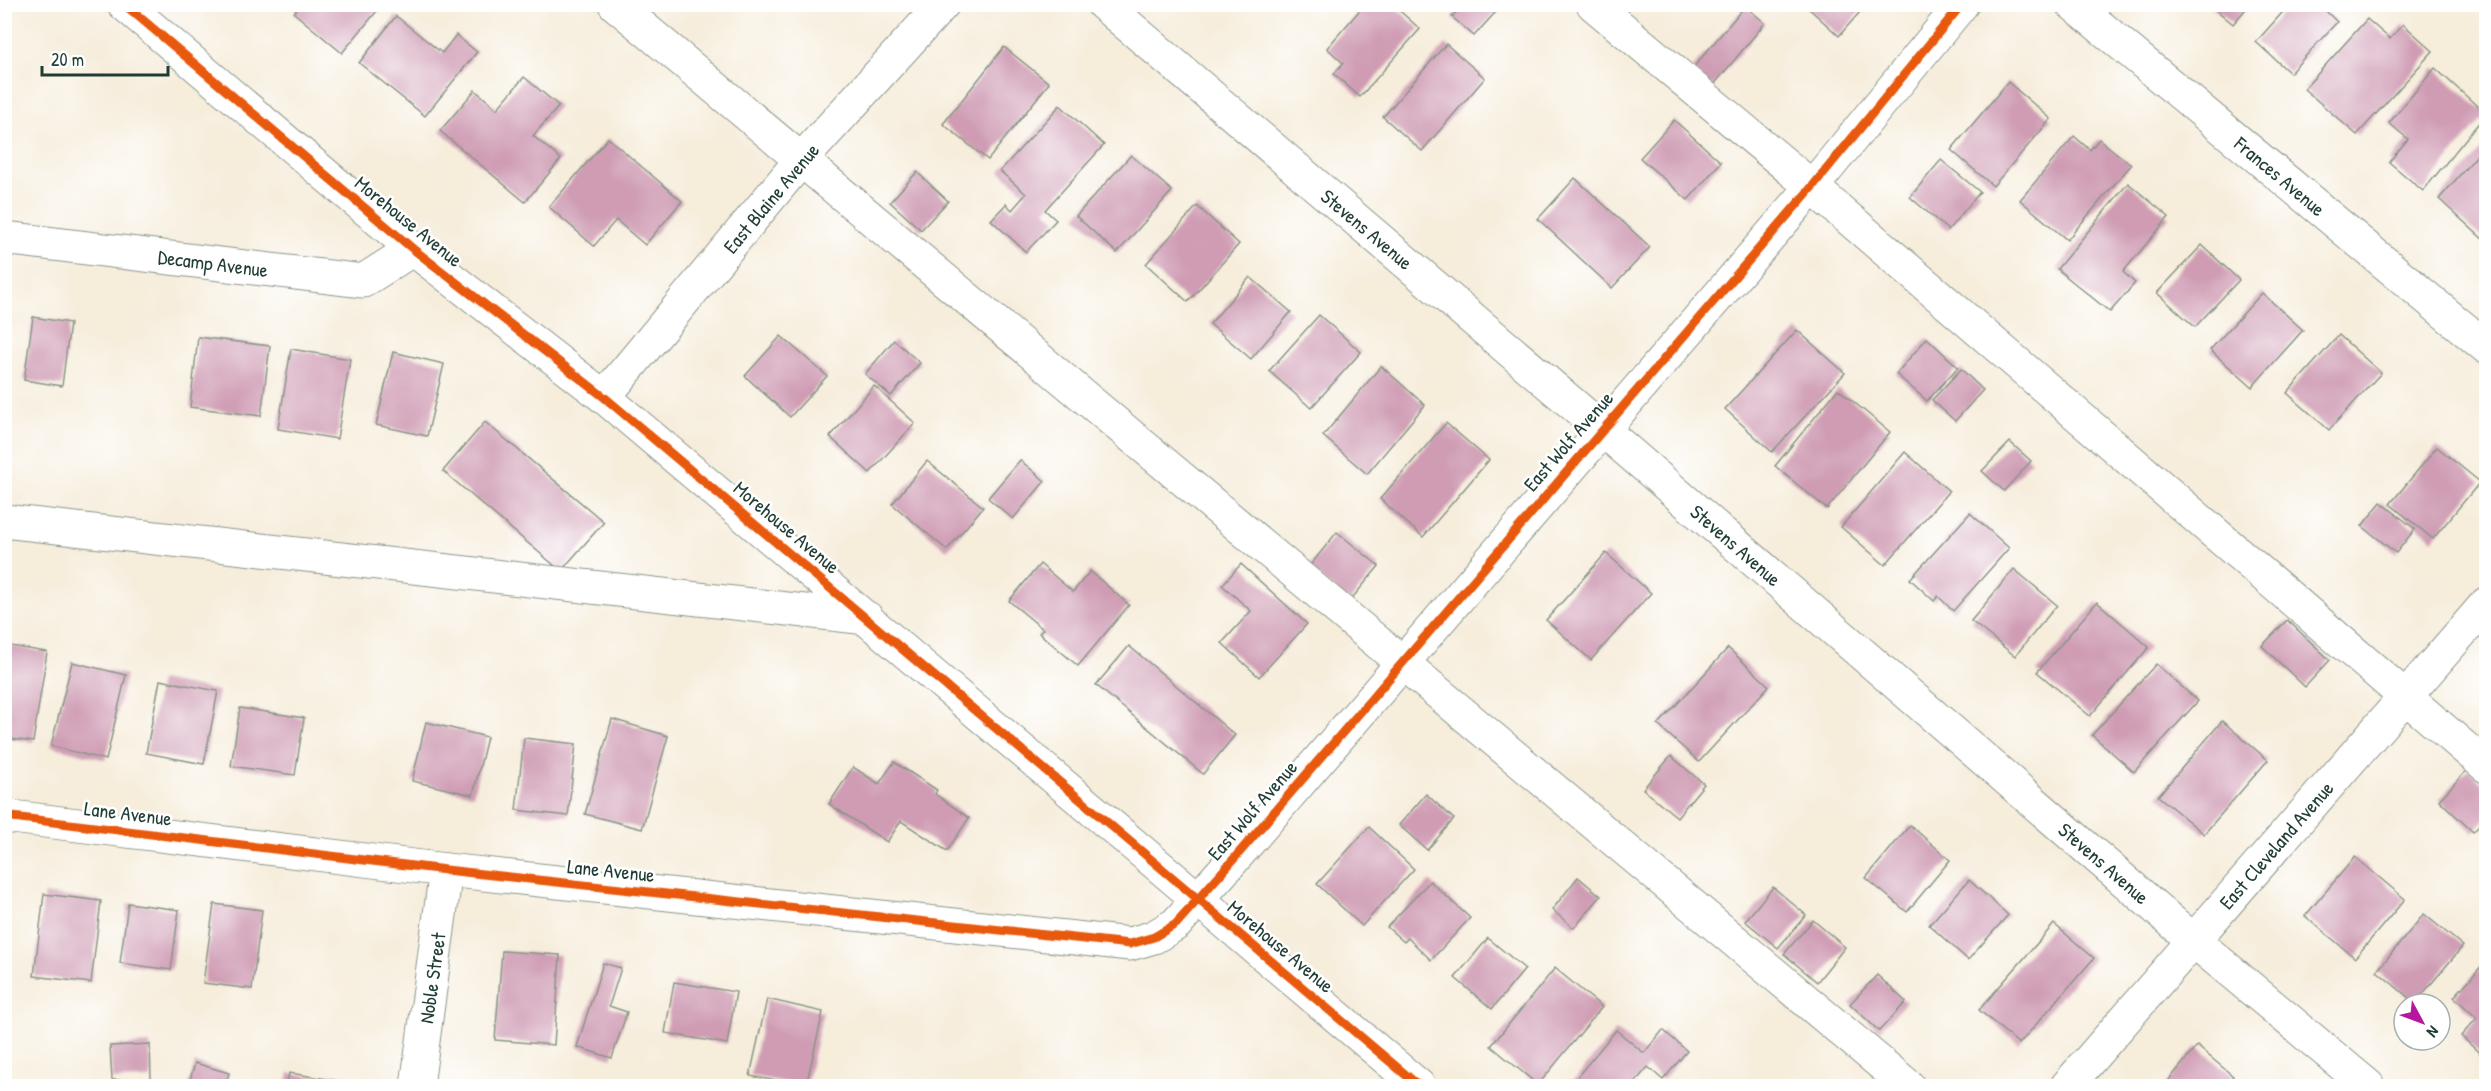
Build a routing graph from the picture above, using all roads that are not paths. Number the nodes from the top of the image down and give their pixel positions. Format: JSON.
{"nodes":[{"id":1,"x":124,"y":4,"type":"edge"},
{"id":2,"x":615,"y":4,"type":"edge"},
{"id":3,"x":943,"y":4,"type":"edge"},
{"id":4,"x":1103,"y":4,"type":"edge"},
{"id":5,"x":1593,"y":4,"type":"edge"},
{"id":6,"x":1962,"y":4,"type":"edge"},
{"id":7,"x":2073,"y":4,"type":"edge"},
{"id":8,"x":801,"y":160,"type":"junction"},
{"id":9,"x":1812,"y":187,"type":"junction"},
{"id":10,"x":4,"y":238,"type":"edge"},
{"id":11,"x":413,"y":249,"type":"junction"},
{"id":12,"x":2487,"y":347,"type":"edge"},
{"id":13,"x":604,"y":397,"type":"junction"},
{"id":14,"x":1602,"y":429,"type":"junction"},
{"id":15,"x":4,"y":521,"type":"edge"},
{"id":16,"x":2487,"y":604,"type":"edge"},
{"id":17,"x":867,"y":618,"type":"junction"},
{"id":18,"x":1401,"y":663,"type":"junction"},
{"id":19,"x":2406,"y":698,"type":"junction"},
{"id":20,"x":2487,"y":766,"type":"edge"},
{"id":21,"x":4,"y":816,"type":"edge"},
{"id":22,"x":447,"y":870,"type":"junction"},
{"id":23,"x":1199,"y":899,"type":"junction"},
{"id":24,"x":2193,"y":940,"type":"junction"},
{"id":25,"x":417,"y":1086,"type":"edge"},
{"id":26,"x":1419,"y":1086,"type":"edge"},
{"id":27,"x":1908,"y":1086,"type":"edge"},
{"id":28,"x":2067,"y":1086,"type":"edge"},
{"id":29,"x":2368,"y":1086,"type":"edge"}],
"edges":[{"from":1,"to":11,"type":"street","name":"Morehouse Avenue"},
{"from":2,"to":8,"type":"street"},
{"from":3,"to":8,"type":"street","name":"East Blaine Avenue"},
{"from":4,"to":14,"type":"street","name":"Stevens Avenue"},
{"from":5,"to":9,"type":"street"},
{"from":6,"to":9,"type":"street","name":"East Wolf Avenue"},
{"from":7,"to":12,"type":"street","name":"Frances Avenue"},
{"from":8,"to":13,"type":"street","name":"East Blaine Avenue"},
{"from":8,"to":18,"type":"street"},
{"from":9,"to":14,"type":"street","name":"East Wolf Avenue"},
{"from":9,"to":19,"type":"street"},
{"from":10,"to":11,"type":"street","name":"Decamp Avenue"},
{"from":11,"to":13,"type":"street","name":"Morehouse Avenue"},
{"from":13,"to":17,"type":"street","name":"Morehouse Avenue"},
{"from":14,"to":18,"type":"street","name":"East Wolf Avenue"},
{"from":14,"to":24,"type":"street","name":"Stevens Avenue"},
{"from":15,"to":17,"type":"street"},
{"from":16,"to":19,"type":"street","name":"East Cleveland Avenue"},
{"from":17,"to":23,"type":"street","name":"Morehouse Avenue"},
{"from":18,"to":23,"type":"street","name":"East Wolf Avenue"},
{"from":18,"to":27,"type":"street"},
{"from":19,"to":20,"type":"street"},
{"from":19,"to":24,"type":"street","name":"East Cleveland Avenue"},
{"from":21,"to":22,"type":"street","name":"Lane Avenue"},
{"from":22,"to":23,"type":"street","name":"Lane Avenue"},
{"from":22,"to":25,"type":"street","name":"Noble Street"},
{"from":23,"to":26,"type":"street","name":"Morehouse Avenue"},
{"from":24,"to":28,"type":"street","name":"East Cleveland Avenue"},
{"from":24,"to":29,"type":"street","name":"Stevens Avenue"}]}
